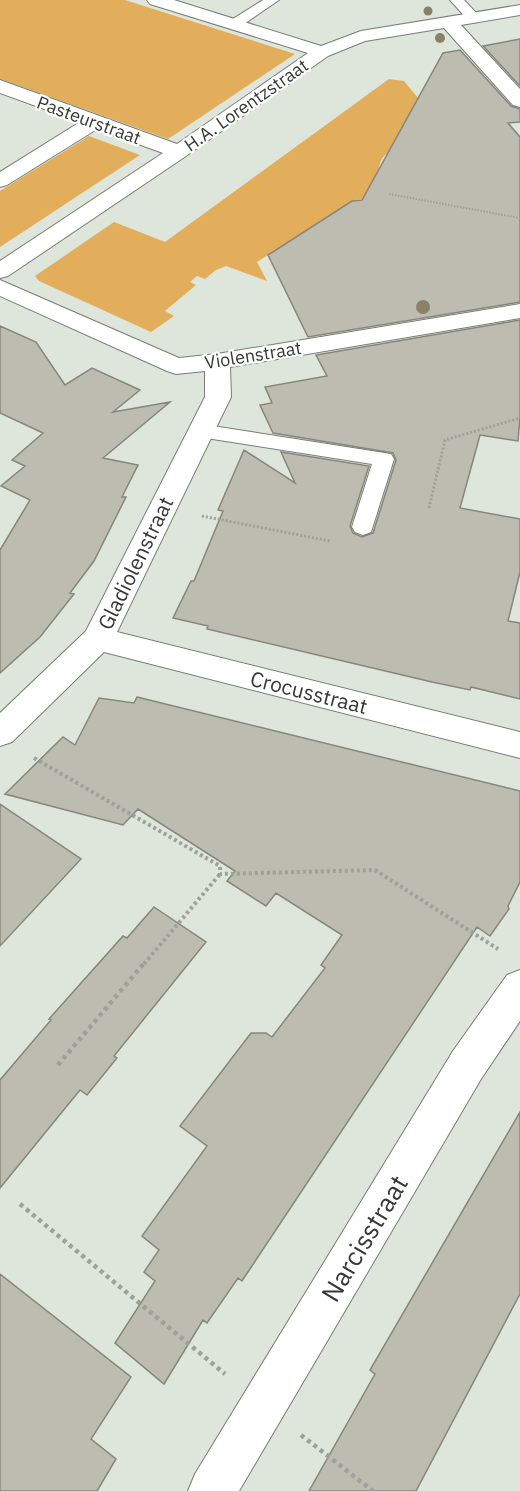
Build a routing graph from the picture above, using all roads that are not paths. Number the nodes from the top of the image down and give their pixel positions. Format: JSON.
{"nodes":[{"id":1,"x":156,"y":0,"type":"edge"},
{"id":2,"x":272,"y":0,"type":"edge"},
{"id":3,"x":458,"y":0,"type":"edge"},
{"id":4,"x":520,"y":10,"type":"edge"},
{"id":5,"x":474,"y":18,"type":"junction"},
{"id":6,"x":449,"y":22,"type":"junction"},
{"id":7,"x":233,"y":25,"type":"junction"},
{"id":8,"x":322,"y":52,"type":"junction"},
{"id":9,"x":0,"y":86,"type":"edge"},
{"id":10,"x":520,"y":101,"type":"edge"},
{"id":11,"x":94,"y":122,"type":"junction"},
{"id":12,"x":178,"y":152,"type":"junction"},
{"id":13,"x":0,"y":181,"type":"edge"},
{"id":14,"x":0,"y":271,"type":"edge"},
{"id":15,"x":0,"y":287,"type":"edge"},
{"id":16,"x":520,"y":311,"type":"edge"},
{"id":17,"x":217,"y":362,"type":"junction"},
{"id":18,"x":200,"y":431,"type":"junction"},
{"id":19,"x":363,"y":527,"type":"dead end"},
{"id":20,"x":98,"y":639,"type":"junction"},
{"id":21,"x":0,"y":733,"type":"edge"},
{"id":22,"x":520,"y":745,"type":"edge"},
{"id":23,"x":520,"y":988,"type":"edge"},
{"id":24,"x":212,"y":1491,"type":"edge"}],
"edges":[{"from":1,"to":7,"type":"street"},
{"from":2,"to":7,"type":"lane"},
{"from":3,"to":5,"type":"lane"},
{"from":4,"to":5,"type":"street","name":"H.A. Lorentzstraat"},
{"from":5,"to":6,"type":"street","name":"H.A. Lorentzstraat"},
{"from":6,"to":8,"type":"street","name":"H.A. Lorentzstraat"},
{"from":6,"to":10,"type":"street"},
{"from":7,"to":8,"type":"street"},
{"from":8,"to":12,"type":"street","name":"H.A. Lorentzstraat"},
{"from":9,"to":11,"type":"street","name":"Pasteurstraat"},
{"from":11,"to":12,"type":"street","name":"Pasteurstraat"},
{"from":11,"to":13,"type":"street"},
{"from":12,"to":14,"type":"street","name":"H.A. Lorentzstraat"},
{"from":15,"to":17,"type":"street","name":"Violenstraat"},
{"from":16,"to":17,"type":"street","name":"Violenstraat"},
{"from":17,"to":18,"type":"street","name":"Gladiolenstraat"},
{"from":18,"to":19,"type":"lane"},
{"from":18,"to":20,"type":"street","name":"Gladiolenstraat"},
{"from":20,"to":21,"type":"street","name":"Gladiolenstraat"},
{"from":20,"to":22,"type":"street","name":"Crocusstraat"},
{"from":23,"to":24,"type":"street","name":"Narcisstraat"}]}
